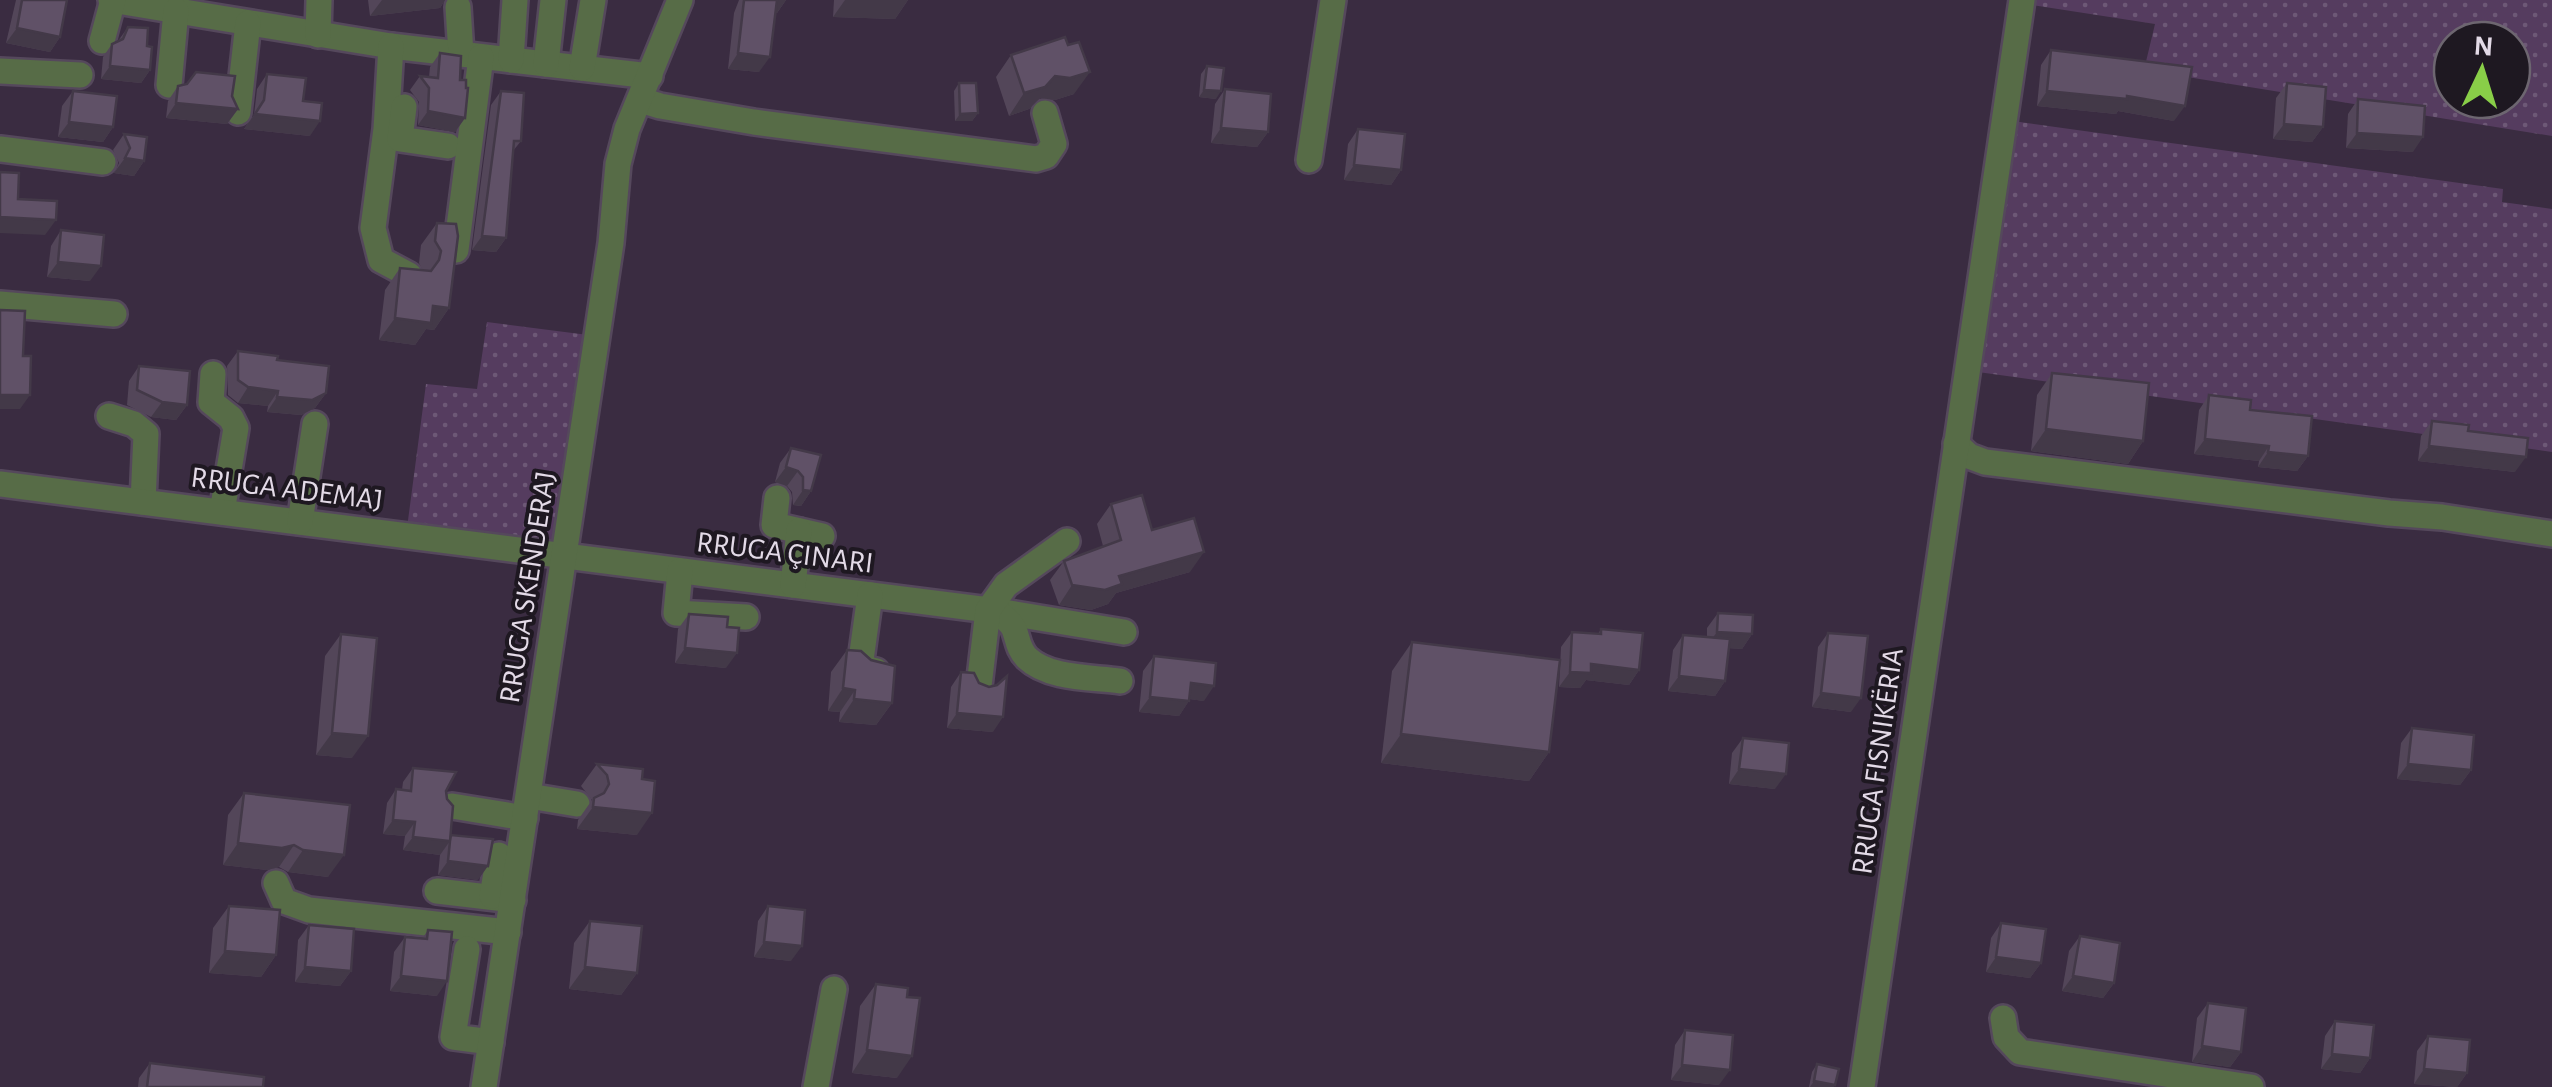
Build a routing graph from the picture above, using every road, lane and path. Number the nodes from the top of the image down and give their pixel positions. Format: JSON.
{"nodes":[{"id":1,"x":117,"y":0,"type":"edge"},
{"id":2,"x":320,"y":0,"type":"edge"},
{"id":3,"x":515,"y":0,"type":"edge"},
{"id":4,"x":553,"y":0,"type":"edge"},
{"id":5,"x":593,"y":0,"type":"edge"},
{"id":6,"x":680,"y":0,"type":"edge"},
{"id":7,"x":1333,"y":0,"type":"edge"},
{"id":8,"x":2022,"y":0,"type":"edge"},
{"id":9,"x":458,"y":7,"type":"dead end"},
{"id":10,"x":176,"y":11,"type":"junction"},
{"id":11,"x":248,"y":22,"type":"junction"},
{"id":12,"x":318,"y":34,"type":"junction"},
{"id":13,"x":102,"y":41,"type":"dead end"},
{"id":14,"x":398,"y":47,"type":"junction"},
{"id":15,"x":471,"y":56,"type":"junction"},
{"id":16,"x":511,"y":60,"type":"junction"},
{"id":17,"x":546,"y":64,"type":"junction"},
{"id":18,"x":582,"y":68,"type":"junction"},
{"id":19,"x":0,"y":71,"type":"edge"},
{"id":20,"x":80,"y":75,"type":"dead end"},
{"id":21,"x":170,"y":85,"type":"dead end"},
{"id":22,"x":646,"y":88,"type":"junction"},
{"id":23,"x":238,"y":112,"type":"edge"},
{"id":24,"x":1045,"y":112,"type":"dead end"},
{"id":25,"x":448,"y":146,"type":"dead end"},
{"id":26,"x":0,"y":149,"type":"edge"},
{"id":27,"x":1309,"y":160,"type":"dead end"},
{"id":28,"x":104,"y":162,"type":"dead end"},
{"id":29,"x":456,"y":250,"type":"edge"},
{"id":30,"x":408,"y":275,"type":"edge"},
{"id":31,"x":0,"y":304,"type":"edge"},
{"id":32,"x":114,"y":314,"type":"dead end"},
{"id":33,"x":212,"y":374,"type":"dead end"},
{"id":34,"x":109,"y":416,"type":"dead end"},
{"id":35,"x":314,"y":424,"type":"dead end"},
{"id":36,"x":1956,"y":444,"type":"junction"},
{"id":37,"x":0,"y":484,"type":"edge"},
{"id":38,"x":777,"y":498,"type":"dead end"},
{"id":39,"x":142,"y":502,"type":"junction"},
{"id":40,"x":222,"y":512,"type":"junction"},
{"id":41,"x":300,"y":522,"type":"junction"},
{"id":42,"x":2552,"y":534,"type":"edge"},
{"id":43,"x":1067,"y":541,"type":"dead end"},
{"id":44,"x":565,"y":557,"type":"junction"},
{"id":45,"x":680,"y":571,"type":"junction"},
{"id":46,"x":792,"y":586,"type":"junction"},
{"id":47,"x":870,"y":595,"type":"junction"},
{"id":48,"x":993,"y":611,"type":"junction"},
{"id":49,"x":746,"y":617,"type":"dead end"},
{"id":50,"x":1124,"y":632,"type":"dead end"},
{"id":51,"x":891,"y":674,"type":"edge"},
{"id":52,"x":1120,"y":682,"type":"dead end"},
{"id":53,"x":979,"y":686,"type":"edge"},
{"id":54,"x":577,"y":804,"type":"dead end"},
{"id":55,"x":452,"y":806,"type":"edge"},
{"id":56,"x":527,"y":807,"type":"junction"},
{"id":57,"x":499,"y":855,"type":"dead end"},
{"id":58,"x":276,"y":883,"type":"dead end"},
{"id":59,"x":437,"y":891,"type":"dead end"},
{"id":60,"x":502,"y":898,"type":"junction"},
{"id":61,"x":508,"y":932,"type":"junction"},
{"id":62,"x":468,"y":948,"type":"dead end"},
{"id":63,"x":834,"y":988,"type":"dead end"},
{"id":64,"x":2003,"y":1018,"type":"dead end"},
{"id":65,"x":491,"y":1042,"type":"junction"},
{"id":66,"x":484,"y":1087,"type":"edge"},
{"id":67,"x":816,"y":1087,"type":"edge"},
{"id":68,"x":1862,"y":1087,"type":"edge"},
{"id":69,"x":2251,"y":1087,"type":"edge"}],
"edges":[{"from":1,"to":10,"type":"street"},
{"from":1,"to":13,"type":"street"},
{"from":2,"to":12,"type":"street"},
{"from":3,"to":16,"type":"street"},
{"from":4,"to":17,"type":"street"},
{"from":5,"to":18,"type":"street"},
{"from":6,"to":22,"type":"street","name":"RRUGA SKENDERAJ"},
{"from":7,"to":27,"type":"street"},
{"from":8,"to":36,"type":"street","name":"RRUGA FISNIKËRIA"},
{"from":9,"to":15,"type":"street"},
{"from":10,"to":11,"type":"street"},
{"from":10,"to":21,"type":"street"},
{"from":11,"to":12,"type":"street"},
{"from":11,"to":23,"type":"street"},
{"from":12,"to":14,"type":"street"},
{"from":14,"to":15,"type":"street"},
{"from":14,"to":25,"type":"street"},
{"from":14,"to":30,"type":"street"},
{"from":15,"to":16,"type":"street"},
{"from":15,"to":29,"type":"street"},
{"from":16,"to":17,"type":"street"},
{"from":17,"to":18,"type":"street"},
{"from":18,"to":22,"type":"street"},
{"from":19,"to":20,"type":"street"},
{"from":22,"to":24,"type":"street"},
{"from":22,"to":44,"type":"street","name":"RRUGA SKENDERAJ"},
{"from":26,"to":28,"type":"street"},
{"from":31,"to":32,"type":"street"},
{"from":33,"to":40,"type":"street"},
{"from":34,"to":39,"type":"street"},
{"from":35,"to":41,"type":"street"},
{"from":36,"to":42,"type":"street"},
{"from":36,"to":68,"type":"street","name":"RRUGA FISNIKËRIA"},
{"from":37,"to":39,"type":"street","name":"RRUGA ADEMAJ"},
{"from":38,"to":46,"type":"street"},
{"from":39,"to":40,"type":"street","name":"RRUGA ADEMAJ"},
{"from":40,"to":41,"type":"street","name":"RRUGA ADEMAJ"},
{"from":41,"to":44,"type":"street","name":"RRUGA ADEMAJ"},
{"from":43,"to":48,"type":"street"},
{"from":44,"to":45,"type":"street","name":"RRUGA ÇINARI"},
{"from":44,"to":56,"type":"street","name":"RRUGA SKENDERAJ"},
{"from":45,"to":46,"type":"street","name":"RRUGA ÇINARI"},
{"from":45,"to":49,"type":"street"},
{"from":46,"to":47,"type":"street","name":"RRUGA ÇINARI"},
{"from":47,"to":48,"type":"street","name":"RRUGA ÇINARI"},
{"from":47,"to":51,"type":"street"},
{"from":48,"to":50,"type":"street","name":"RRUGA ÇINARI"},
{"from":48,"to":52,"type":"street"},
{"from":48,"to":53,"type":"street"},
{"from":54,"to":56,"type":"street"},
{"from":55,"to":56,"type":"street"},
{"from":56,"to":60,"type":"street","name":"RRUGA SKENDERAJ"},
{"from":57,"to":60,"type":"street"},
{"from":58,"to":61,"type":"street"},
{"from":59,"to":60,"type":"street"},
{"from":60,"to":61,"type":"street","name":"RRUGA SKENDERAJ"},
{"from":61,"to":65,"type":"street","name":"RRUGA SKENDERAJ"},
{"from":62,"to":65,"type":"street"},
{"from":63,"to":67,"type":"street"},
{"from":64,"to":69,"type":"street"},
{"from":65,"to":66,"type":"street","name":"RRUGA SKENDERAJ"}]}
